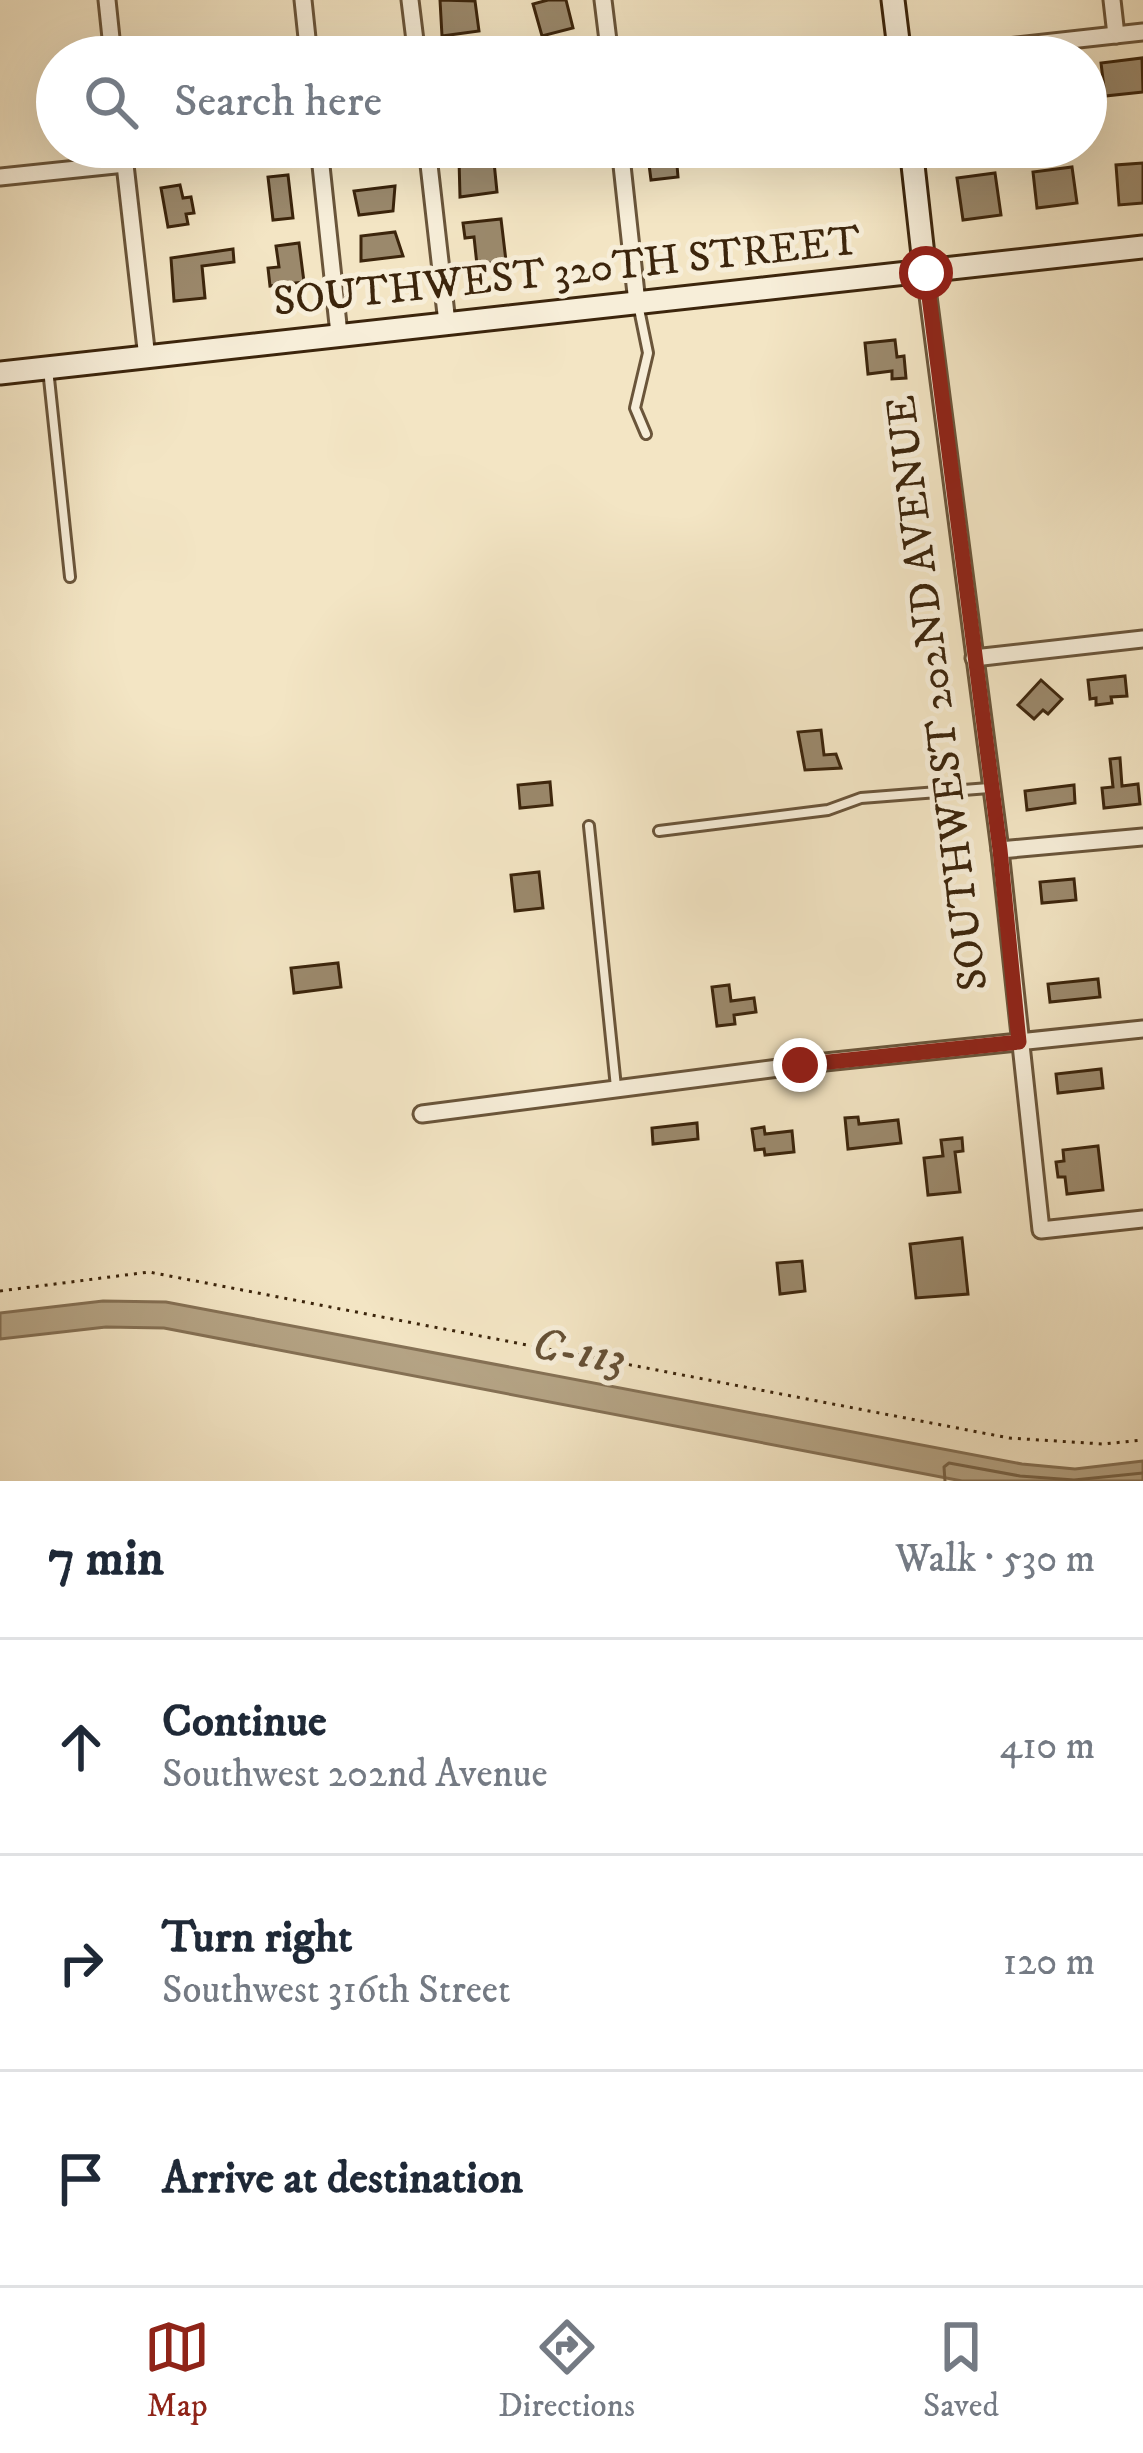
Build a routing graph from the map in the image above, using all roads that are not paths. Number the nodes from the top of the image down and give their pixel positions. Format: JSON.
{"nodes":[{"id":1,"x":107,"y":0,"type":"edge"},
{"id":2,"x":303,"y":0,"type":"edge"},
{"id":3,"x":410,"y":0,"type":"edge"},
{"id":4,"x":603,"y":0,"type":"edge"},
{"id":5,"x":893,"y":0,"type":"edge"},
{"id":6,"x":1112,"y":0,"type":"edge"},
{"id":7,"x":1143,"y":32,"type":"edge"},
{"id":8,"x":1116,"y":35,"type":"junction"},
{"id":9,"x":111,"y":36,"type":"edge"},
{"id":10,"x":307,"y":36,"type":"edge"},
{"id":11,"x":414,"y":36,"type":"edge"},
{"id":12,"x":607,"y":36,"type":"edge"},
{"id":13,"x":897,"y":36,"type":"edge"},
{"id":14,"x":1107,"y":36,"type":"edge"},
{"id":15,"x":51,"y":168,"type":"edge"},
{"id":16,"x":125,"y":168,"type":"edge"},
{"id":17,"x":321,"y":168,"type":"edge"},
{"id":18,"x":429,"y":168,"type":"edge"},
{"id":19,"x":622,"y":168,"type":"edge"},
{"id":20,"x":913,"y":168,"type":"edge"},
{"id":21,"x":0,"y":177,"type":"edge"},
{"id":22,"x":1143,"y":248,"type":"edge"},
{"id":23,"x":926,"y":273,"type":"junction"},
{"id":24,"x":637,"y":303,"type":"junction"},
{"id":25,"x":447,"y":323,"type":"junction"},
{"id":26,"x":339,"y":334,"type":"junction"},
{"id":27,"x":146,"y":358,"type":"junction"},
{"id":28,"x":48,"y":368,"type":"junction"},
{"id":29,"x":0,"y":373,"type":"edge"},
{"id":30,"x":646,"y":434,"type":"dead end"},
{"id":31,"x":70,"y":577,"type":"dead end"},
{"id":32,"x":1143,"y":639,"type":"edge"},
{"id":33,"x":974,"y":658,"type":"junction"},
{"id":34,"x":992,"y":788,"type":"junction"},
{"id":35,"x":589,"y":826,"type":"dead end"},
{"id":36,"x":659,"y":831,"type":"dead end"},
{"id":37,"x":1143,"y":837,"type":"edge"},
{"id":38,"x":1000,"y":850,"type":"junction"},
{"id":39,"x":1143,"y":1029,"type":"edge"},
{"id":40,"x":1019,"y":1042,"type":"junction"},
{"id":41,"x":616,"y":1087,"type":"junction"},
{"id":42,"x":422,"y":1114,"type":"dead end"},
{"id":43,"x":1143,"y":1219,"type":"edge"}],
"edges":[{"from":1,"to":9,"type":"street"},
{"from":2,"to":10,"type":"street"},
{"from":3,"to":11,"type":"street"},
{"from":4,"to":12,"type":"street"},
{"from":5,"to":13,"type":"street"},
{"from":6,"to":8,"type":"street"},
{"from":7,"to":8,"type":"street"},
{"from":8,"to":14,"type":"street"},
{"from":15,"to":21,"type":"street"},
{"from":16,"to":27,"type":"street"},
{"from":17,"to":26,"type":"street"},
{"from":18,"to":25,"type":"street"},
{"from":19,"to":24,"type":"street"},
{"from":20,"to":23,"type":"street","name":"SOUTHWEST 202ND AVENUE"},
{"from":22,"to":23,"type":"street","name":"SOUTHWEST 320TH STREET"},
{"from":23,"to":24,"type":"street","name":"SOUTHWEST 320TH STREET"},
{"from":23,"to":33,"type":"street","name":"SOUTHWEST 202ND AVENUE"},
{"from":24,"to":25,"type":"street","name":"SOUTHWEST 320TH STREET"},
{"from":24,"to":30,"type":"lane"},
{"from":25,"to":26,"type":"street","name":"SOUTHWEST 320TH STREET"},
{"from":26,"to":27,"type":"street","name":"SOUTHWEST 320TH STREET"},
{"from":27,"to":28,"type":"street","name":"SOUTHWEST 320TH STREET"},
{"from":28,"to":29,"type":"street","name":"SOUTHWEST 320TH STREET"},
{"from":28,"to":31,"type":"lane"},
{"from":32,"to":33,"type":"street"},
{"from":33,"to":34,"type":"street","name":"SOUTHWEST 202ND AVENUE"},
{"from":34,"to":36,"type":"lane"},
{"from":34,"to":38,"type":"street","name":"SOUTHWEST 202ND AVENUE"},
{"from":35,"to":41,"type":"lane"},
{"from":37,"to":38,"type":"street"},
{"from":38,"to":40,"type":"street","name":"SOUTHWEST 202ND AVENUE"},
{"from":39,"to":40,"type":"street"},
{"from":40,"to":41,"type":"street"},
{"from":40,"to":43,"type":"street","name":"SOUTHWEST 202ND AVENUE"},
{"from":41,"to":42,"type":"street"}]}
